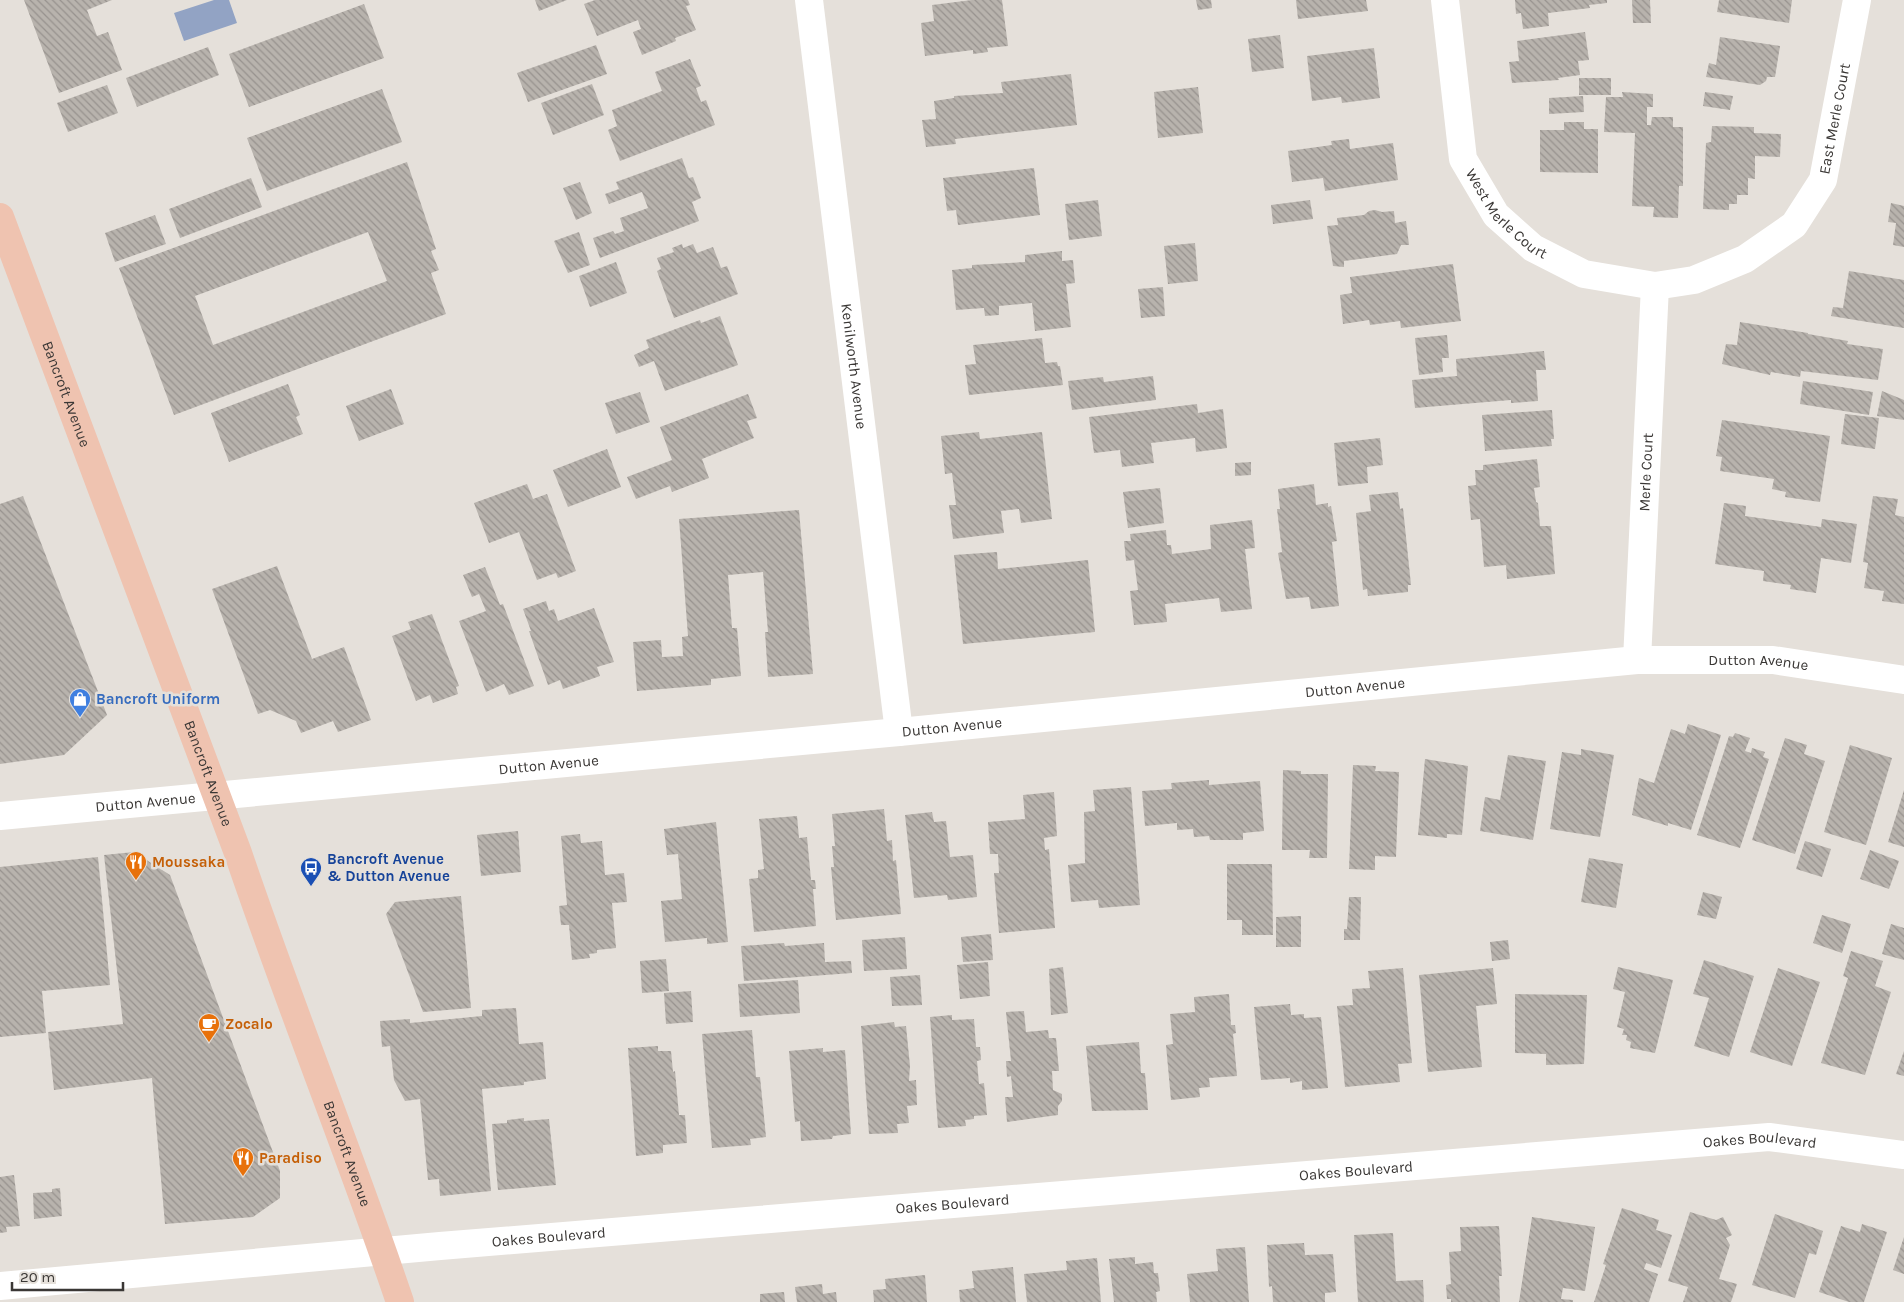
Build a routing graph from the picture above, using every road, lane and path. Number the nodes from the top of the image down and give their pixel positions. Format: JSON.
{"nodes":[{"id":1,"x":809,"y":0,"type":"edge"},
{"id":2,"x":1445,"y":0,"type":"edge"},
{"id":3,"x":1856,"y":0,"type":"edge"},
{"id":4,"x":0,"y":217,"type":"edge"},
{"id":5,"x":1655,"y":286,"type":"junction"},
{"id":6,"x":1637,"y":660,"type":"junction"},
{"id":7,"x":1904,"y":680,"type":"edge"},
{"id":8,"x":899,"y":732,"type":"junction"},
{"id":9,"x":216,"y":795,"type":"junction"},
{"id":10,"x":0,"y":816,"type":"edge"},
{"id":11,"x":1904,"y":1155,"type":"edge"},
{"id":12,"x":383,"y":1252,"type":"junction"},
{"id":13,"x":0,"y":1286,"type":"edge"},
{"id":14,"x":400,"y":1302,"type":"edge"}],
"edges":[{"from":1,"to":8,"type":"street","name":"Kenilworth Avenue"},
{"from":2,"to":5,"type":"street","name":"West Merle Court"},
{"from":3,"to":5,"type":"street","name":"East Merle Court"},
{"from":4,"to":9,"type":"main road","name":"Bancroft Avenue"},
{"from":5,"to":6,"type":"street","name":"Merle Court"},
{"from":6,"to":7,"type":"street","name":"Dutton Avenue"},
{"from":6,"to":8,"type":"street","name":"Dutton Avenue"},
{"from":8,"to":9,"type":"street","name":"Dutton Avenue"},
{"from":9,"to":10,"type":"street","name":"Dutton Avenue"},
{"from":9,"to":12,"type":"main road","name":"Bancroft Avenue"},
{"from":11,"to":12,"type":"street","name":"Oakes Boulevard"},
{"from":12,"to":13,"type":"street","name":"Oakes Boulevard"},
{"from":12,"to":14,"type":"main road","name":"Bancroft Avenue"}]}
